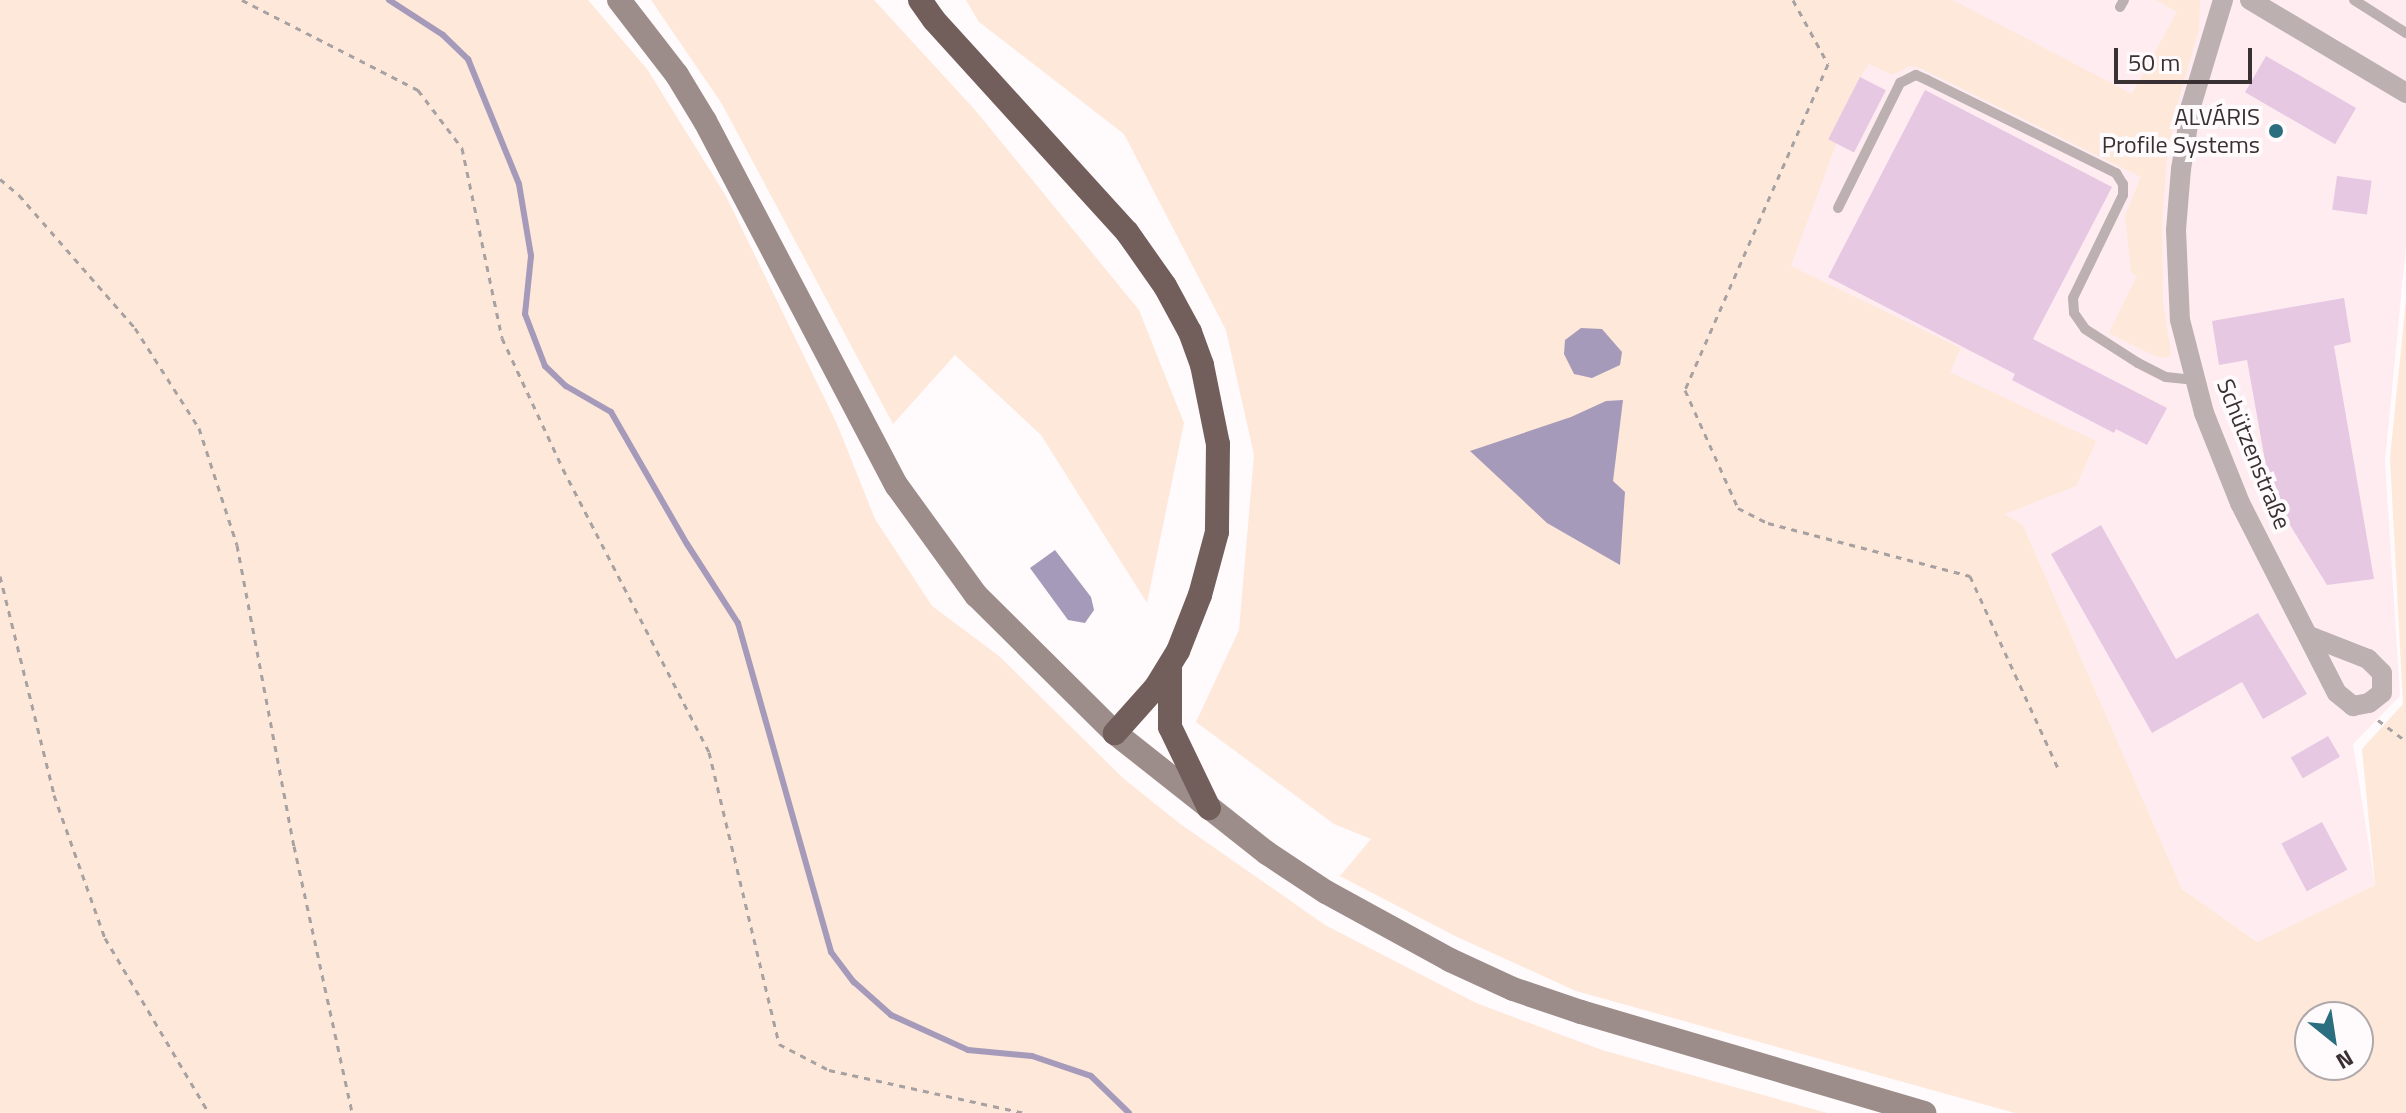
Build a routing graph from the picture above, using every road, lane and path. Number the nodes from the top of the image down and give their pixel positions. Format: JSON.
{"nodes":[{"id":1,"x":242,"y":0,"type":"edge"},
{"id":2,"x":619,"y":0,"type":"edge"},
{"id":3,"x":920,"y":0,"type":"edge"},
{"id":4,"x":1793,"y":0,"type":"edge"},
{"id":5,"x":2223,"y":0,"type":"edge"},
{"id":6,"x":2250,"y":0,"type":"edge"},
{"id":7,"x":2354,"y":0,"type":"edge"},
{"id":8,"x":2406,"y":33,"type":"edge"},
{"id":9,"x":2406,"y":93,"type":"edge"},
{"id":10,"x":0,"y":179,"type":"edge"},
{"id":11,"x":1838,"y":208,"type":"dead end"},
{"id":12,"x":2196,"y":380,"type":"junction"},
{"id":13,"x":0,"y":576,"type":"edge"},
{"id":14,"x":2309,"y":636,"type":"junction"},
{"id":15,"x":1171,"y":662,"type":"junction"},
{"id":16,"x":2369,"y":703,"type":"junction"},
{"id":17,"x":1115,"y":733,"type":"junction"},
{"id":18,"x":2406,"y":741,"type":"edge"},
{"id":19,"x":2058,"y":768,"type":"dead end"},
{"id":20,"x":1209,"y":808,"type":"junction"},
{"id":21,"x":209,"y":1113,"type":"edge"},
{"id":22,"x":352,"y":1113,"type":"edge"},
{"id":23,"x":1024,"y":1113,"type":"edge"},
{"id":24,"x":1924,"y":1113,"type":"edge"}],
"edges":[{"from":1,"to":23,"type":"path"},
{"from":2,"to":17,"type":"main road"},
{"from":3,"to":15,"type":"highway"},
{"from":4,"to":19,"type":"path"},
{"from":5,"to":12,"type":"street","name":"Schützenstraße"},
{"from":6,"to":9,"type":"street"},
{"from":7,"to":8,"type":"lane"},
{"from":10,"to":22,"type":"path"},
{"from":11,"to":12,"type":"lane"},
{"from":12,"to":14,"type":"street","name":"Schützenstraße"},
{"from":13,"to":21,"type":"path"},
{"from":14,"to":16,"type":"street","name":"Schützenstraße"},
{"from":14,"to":16,"type":"street"},
{"from":15,"to":17,"type":"highway"},
{"from":15,"to":20,"type":"highway"},
{"from":16,"to":18,"type":"path"},
{"from":17,"to":20,"type":"main road"},
{"from":20,"to":24,"type":"main road"}]}
